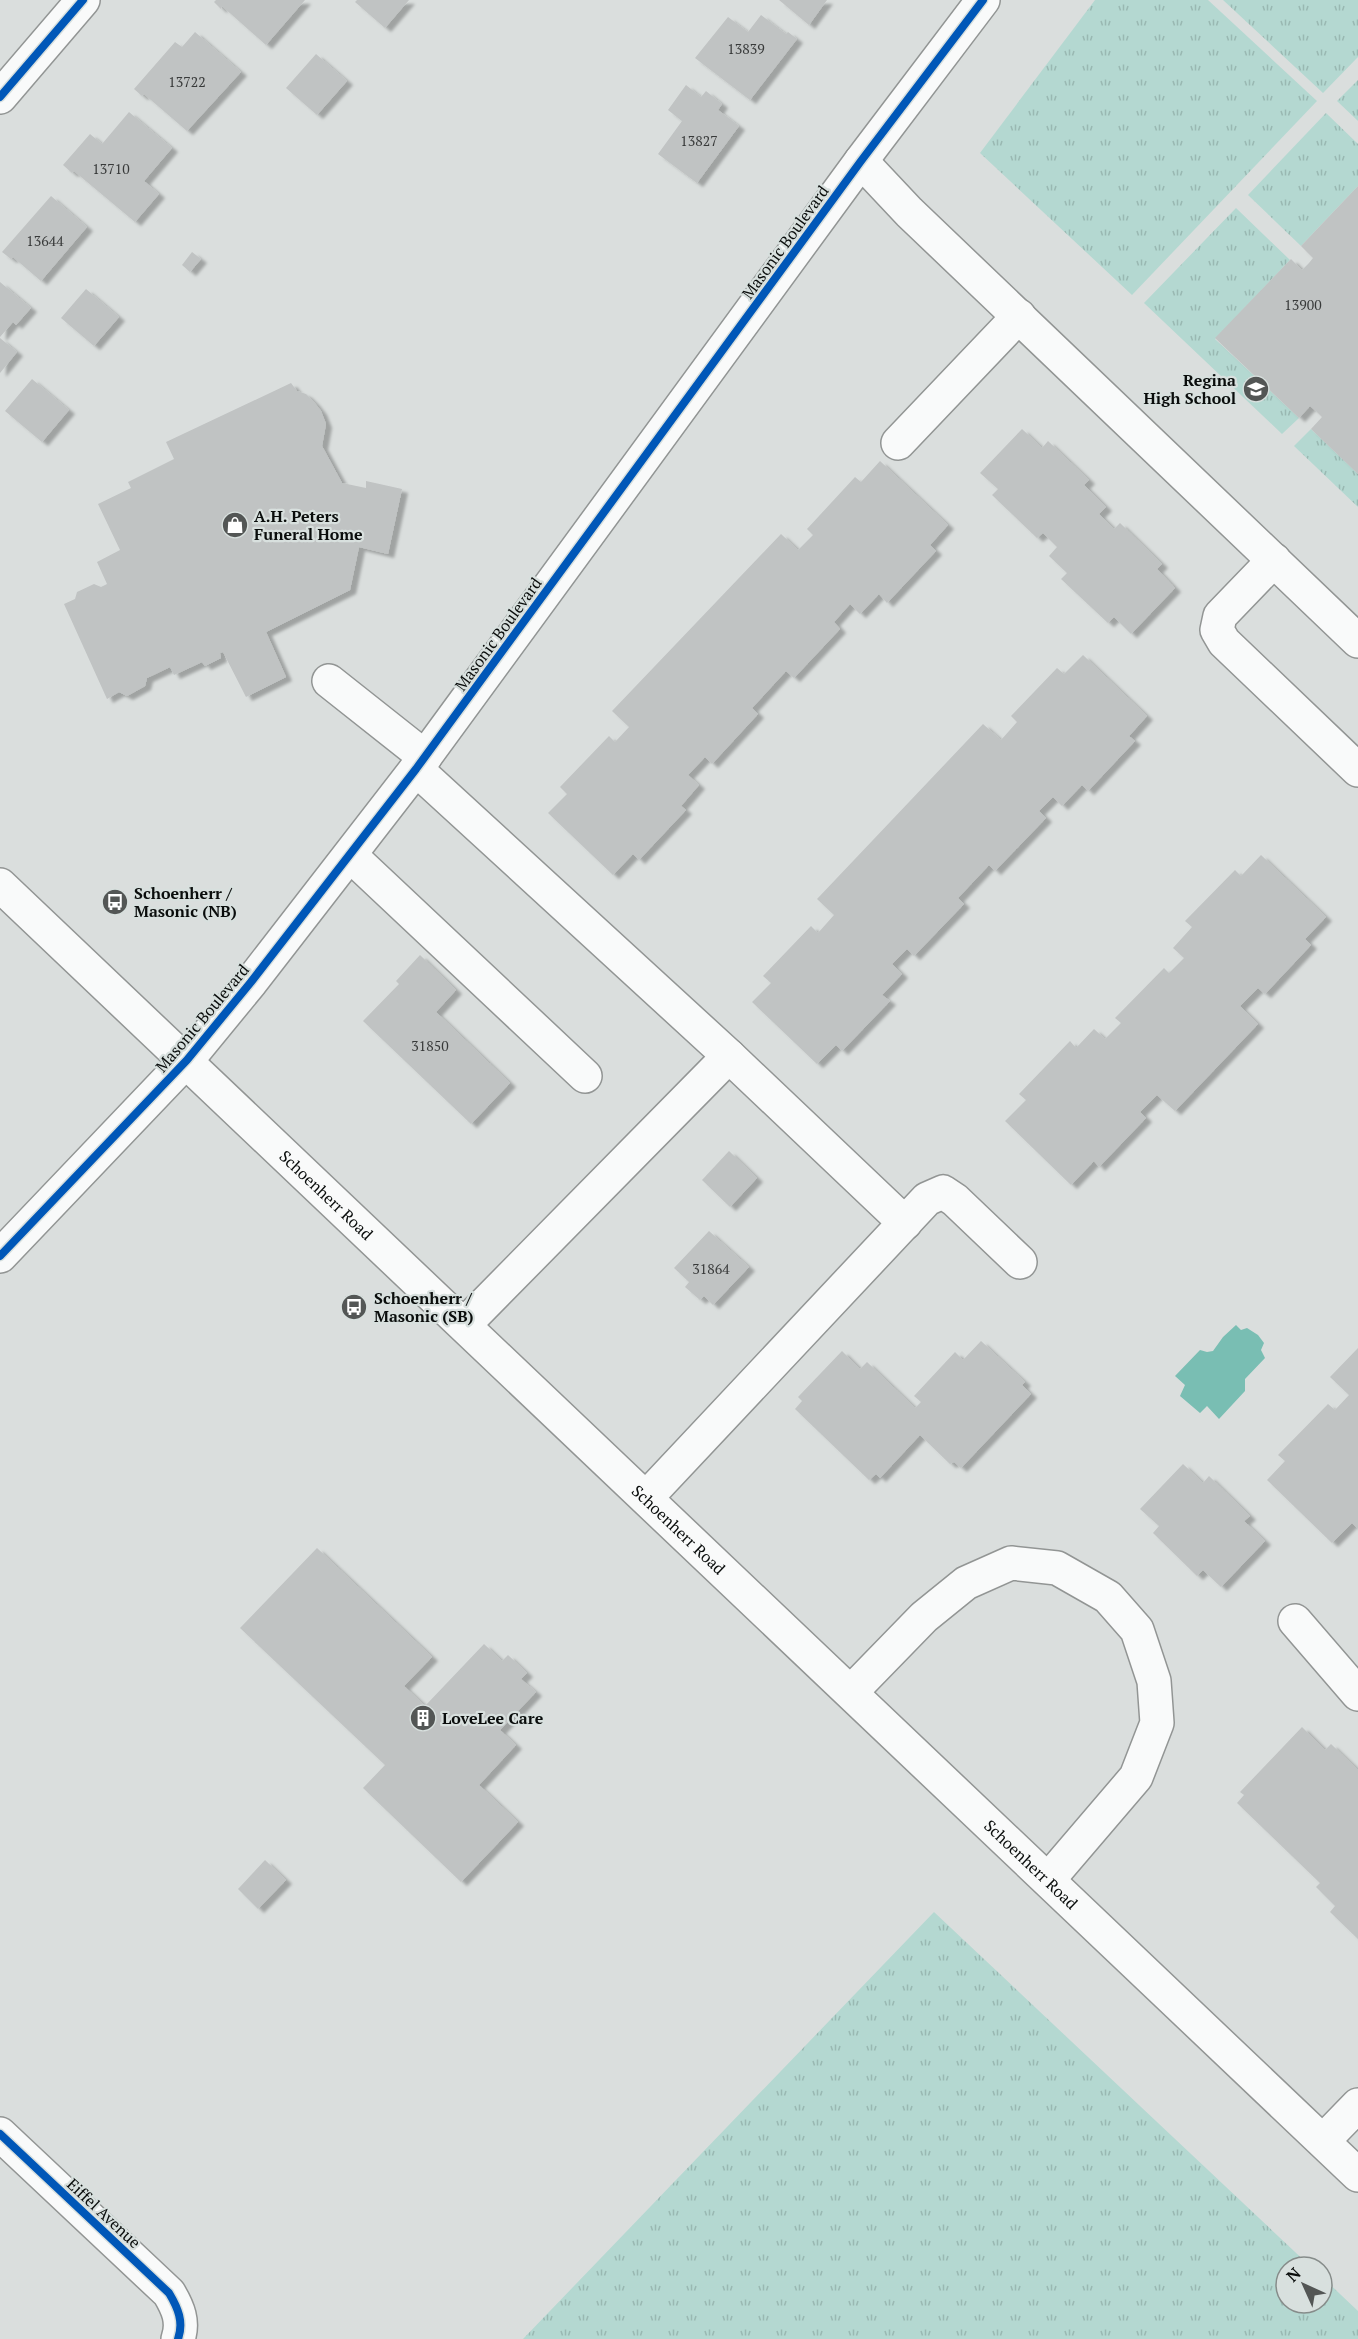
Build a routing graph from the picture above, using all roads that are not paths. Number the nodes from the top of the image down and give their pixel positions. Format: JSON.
{"nodes":[{"id":1,"x":83,"y":0,"type":"edge"},
{"id":2,"x":983,"y":0,"type":"edge"},
{"id":3,"x":0,"y":97,"type":"edge"},
{"id":4,"x":861,"y":161,"type":"junction"},
{"id":5,"x":1019,"y":316,"type":"junction"},
{"id":6,"x":898,"y":443,"type":"dead end"},
{"id":7,"x":1274,"y":560,"type":"junction"},
{"id":8,"x":1358,"y":640,"type":"edge"},
{"id":9,"x":329,"y":681,"type":"dead end"},
{"id":10,"x":420,"y":763,"type":"junction"},
{"id":11,"x":1358,"y":770,"type":"edge"},
{"id":12,"x":350,"y":855,"type":"junction"},
{"id":13,"x":0,"y":885,"type":"edge"},
{"id":14,"x":729,"y":1056,"type":"junction"},
{"id":15,"x":187,"y":1060,"type":"junction"},
{"id":16,"x":585,"y":1076,"type":"dead end"},
{"id":17,"x":905,"y":1223,"type":"junction"},
{"id":18,"x":0,"y":1256,"type":"edge"},
{"id":19,"x":1020,"y":1263,"type":"dead end"},
{"id":20,"x":465,"y":1324,"type":"junction"},
{"id":21,"x":646,"y":1498,"type":"junction"},
{"id":22,"x":1295,"y":1621,"type":"dead end"},
{"id":23,"x":851,"y":1692,"type":"junction"},
{"id":24,"x":1358,"y":1694,"type":"edge"},
{"id":25,"x":1048,"y":1880,"type":"junction"},
{"id":26,"x":1358,"y":2105,"type":"edge"},
{"id":27,"x":0,"y":2134,"type":"edge"},
{"id":28,"x":1323,"y":2141,"type":"junction"},
{"id":29,"x":1358,"y":2175,"type":"edge"},
{"id":30,"x":179,"y":2329,"type":"edge"}],
"edges":[{"from":1,"to":3,"type":"street"},
{"from":2,"to":4,"type":"street","name":"Masonic Boulevard"},
{"from":4,"to":5,"type":"street"},
{"from":4,"to":10,"type":"street","name":"Masonic Boulevard"},
{"from":5,"to":6,"type":"street"},
{"from":5,"to":7,"type":"street"},
{"from":7,"to":8,"type":"street"},
{"from":7,"to":11,"type":"street"},
{"from":9,"to":10,"type":"street"},
{"from":10,"to":12,"type":"street","name":"Masonic Boulevard"},
{"from":10,"to":14,"type":"street"},
{"from":12,"to":15,"type":"street","name":"Masonic Boulevard"},
{"from":12,"to":16,"type":"street"},
{"from":13,"to":15,"type":"street","name":"Schoenherr Road"},
{"from":14,"to":17,"type":"street"},
{"from":14,"to":20,"type":"street"},
{"from":15,"to":18,"type":"street","name":"Masonic Boulevard"},
{"from":15,"to":20,"type":"street","name":"Schoenherr Road"},
{"from":17,"to":19,"type":"street"},
{"from":17,"to":21,"type":"street"},
{"from":20,"to":21,"type":"street","name":"Schoenherr Road"},
{"from":21,"to":23,"type":"street","name":"Schoenherr Road"},
{"from":22,"to":24,"type":"street"},
{"from":23,"to":25,"type":"street","name":"Schoenherr Road"},
{"from":23,"to":25,"type":"street"},
{"from":25,"to":28,"type":"street","name":"Schoenherr Road"},
{"from":26,"to":28,"type":"street"},
{"from":27,"to":30,"type":"street","name":"Eiffel Avenue"},
{"from":28,"to":29,"type":"street","name":"Schoenherr Road"}]}
